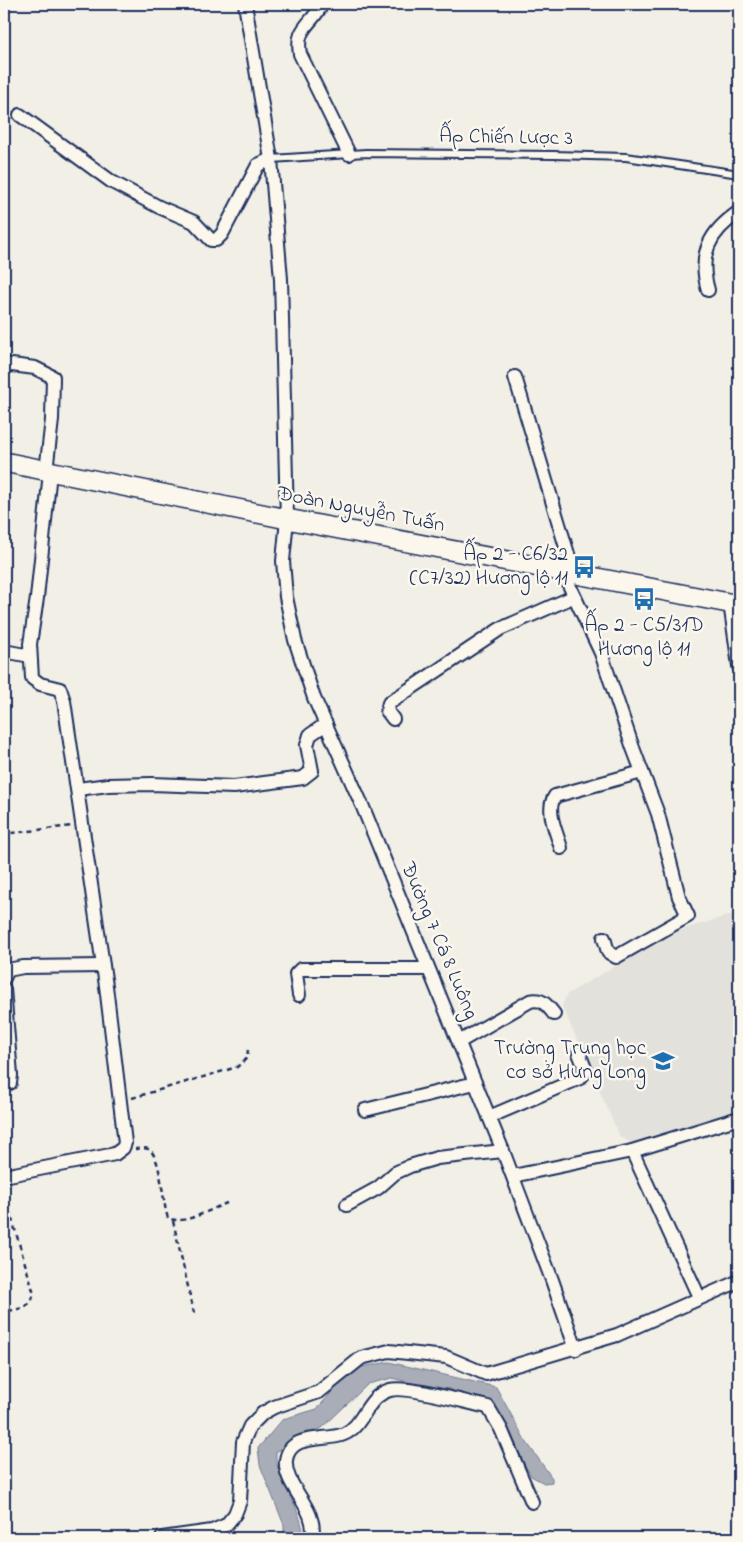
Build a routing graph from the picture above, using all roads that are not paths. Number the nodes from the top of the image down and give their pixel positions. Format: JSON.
{"nodes":[{"id":1,"x":245,"y":4,"type":"edge"},
{"id":2,"x":322,"y":4,"type":"edge"},
{"id":3,"x":20,"y":114,"type":"dead end"},
{"id":4,"x":349,"y":154,"type":"junction"},
{"id":5,"x":271,"y":158,"type":"junction"},
{"id":6,"x":739,"y":174,"type":"edge"},
{"id":7,"x":739,"y":212,"type":"edge"},
{"id":8,"x":708,"y":290,"type":"dead end"},
{"id":9,"x":4,"y":364,"type":"edge"},
{"id":10,"x":515,"y":377,"type":"dead end"},
{"id":11,"x":4,"y":462,"type":"edge"},
{"id":12,"x":48,"y":472,"type":"junction"},
{"id":13,"x":288,"y":519,"type":"junction"},
{"id":14,"x":568,"y":573,"type":"junction"},
{"id":15,"x":573,"y":597,"type":"junction"},
{"id":16,"x":735,"y":604,"type":"edge"},
{"id":17,"x":4,"y":651,"type":"edge"},
{"id":18,"x":30,"y":656,"type":"junction"},
{"id":19,"x":739,"y":666,"type":"edge"},
{"id":20,"x":393,"y":719,"type":"dead end"},
{"id":21,"x":326,"y":724,"type":"junction"},
{"id":22,"x":642,"y":772,"type":"junction"},
{"id":23,"x":78,"y":789,"type":"junction"},
{"id":24,"x":561,"y":848,"type":"dead end"},
{"id":25,"x":604,"y":938,"type":"dead end"},
{"id":26,"x":103,"y":966,"type":"junction"},
{"id":27,"x":428,"y":969,"type":"junction"},
{"id":28,"x":4,"y":978,"type":"edge"},
{"id":29,"x":4,"y":989,"type":"edge"},
{"id":30,"x":299,"y":995,"type":"dead end"},
{"id":31,"x":554,"y":1014,"type":"dead end"},
{"id":32,"x":458,"y":1042,"type":"junction"},
{"id":33,"x":579,"y":1053,"type":"dead end"},
{"id":34,"x":475,"y":1083,"type":"junction"},
{"id":35,"x":4,"y":1085,"type":"edge"},
{"id":36,"x":365,"y":1110,"type":"dead end"},
{"id":37,"x":489,"y":1118,"type":"junction"},
{"id":38,"x":739,"y":1118,"type":"edge"},
{"id":39,"x":503,"y":1151,"type":"junction"},
{"id":40,"x":632,"y":1151,"type":"junction"},
{"id":41,"x":4,"y":1176,"type":"edge"},
{"id":42,"x":512,"y":1176,"type":"junction"},
{"id":43,"x":347,"y":1205,"type":"dead end"},
{"id":44,"x":739,"y":1281,"type":"edge"},
{"id":45,"x":700,"y":1297,"type":"junction"},
{"id":46,"x":576,"y":1348,"type":"junction"},
{"id":47,"x":532,"y":1502,"type":"dead end"},
{"id":48,"x":162,"y":1538,"type":"edge"},
{"id":49,"x":312,"y":1538,"type":"edge"}],
"edges":[{"from":1,"to":5,"type":"street","name":"Đường 7 Cá 8 Luông"},
{"from":2,"to":4,"type":"street"},
{"from":3,"to":5,"type":"street"},
{"from":4,"to":5,"type":"lane","name":"Ấp Chiến Lược 3"},
{"from":4,"to":6,"type":"lane","name":"Ấp Chiến Lược 3"},
{"from":5,"to":13,"type":"street","name":"Đường 7 Cá 8 Luông"},
{"from":7,"to":8,"type":"street"},
{"from":9,"to":12,"type":"street"},
{"from":10,"to":14,"type":"street"},
{"from":11,"to":12,"type":"main road","name":"Đoàn Nguyễn Tuấn"},
{"from":12,"to":13,"type":"main road","name":"Đoàn Nguyễn Tuấn"},
{"from":12,"to":18,"type":"street"},
{"from":13,"to":14,"type":"main road","name":"Đoàn Nguyễn Tuấn"},
{"from":13,"to":21,"type":"street","name":"Đường 7 Cá 8 Luông"},
{"from":14,"to":15,"type":"street"},
{"from":14,"to":16,"type":"main road","name":"Đoàn Nguyễn Tuấn"},
{"from":15,"to":20,"type":"street"},
{"from":15,"to":22,"type":"street"},
{"from":16,"to":19,"type":"street"},
{"from":17,"to":18,"type":"street"},
{"from":18,"to":23,"type":"street"},
{"from":21,"to":23,"type":"street"},
{"from":21,"to":27,"type":"street","name":"Đường 7 Cá 8 Luông"},
{"from":22,"to":24,"type":"street"},
{"from":22,"to":25,"type":"street"},
{"from":23,"to":26,"type":"street"},
{"from":26,"to":28,"type":"street"},
{"from":26,"to":41,"type":"street"},
{"from":27,"to":30,"type":"street"},
{"from":27,"to":32,"type":"street","name":"Đường 7 Cá 8 Luông"},
{"from":29,"to":35,"type":"street"},
{"from":31,"to":32,"type":"street"},
{"from":32,"to":34,"type":"street","name":"Đường 7 Cá 8 Luông"},
{"from":33,"to":37,"type":"street"},
{"from":34,"to":36,"type":"street"},
{"from":34,"to":37,"type":"street","name":"Đường 7 Cá 8 Luông"},
{"from":37,"to":39,"type":"street","name":"Đường 7 Cá 8 Luông"},
{"from":38,"to":40,"type":"street"},
{"from":39,"to":42,"type":"street","name":"Đường 7 Cá 8 Luông"},
{"from":39,"to":43,"type":"street"},
{"from":40,"to":42,"type":"street"},
{"from":40,"to":45,"type":"street"},
{"from":42,"to":46,"type":"street","name":"Đường 7 Cá 8 Luông"},
{"from":44,"to":45,"type":"street"},
{"from":45,"to":46,"type":"street"},
{"from":46,"to":48,"type":"street"},
{"from":47,"to":49,"type":"street"}]}
